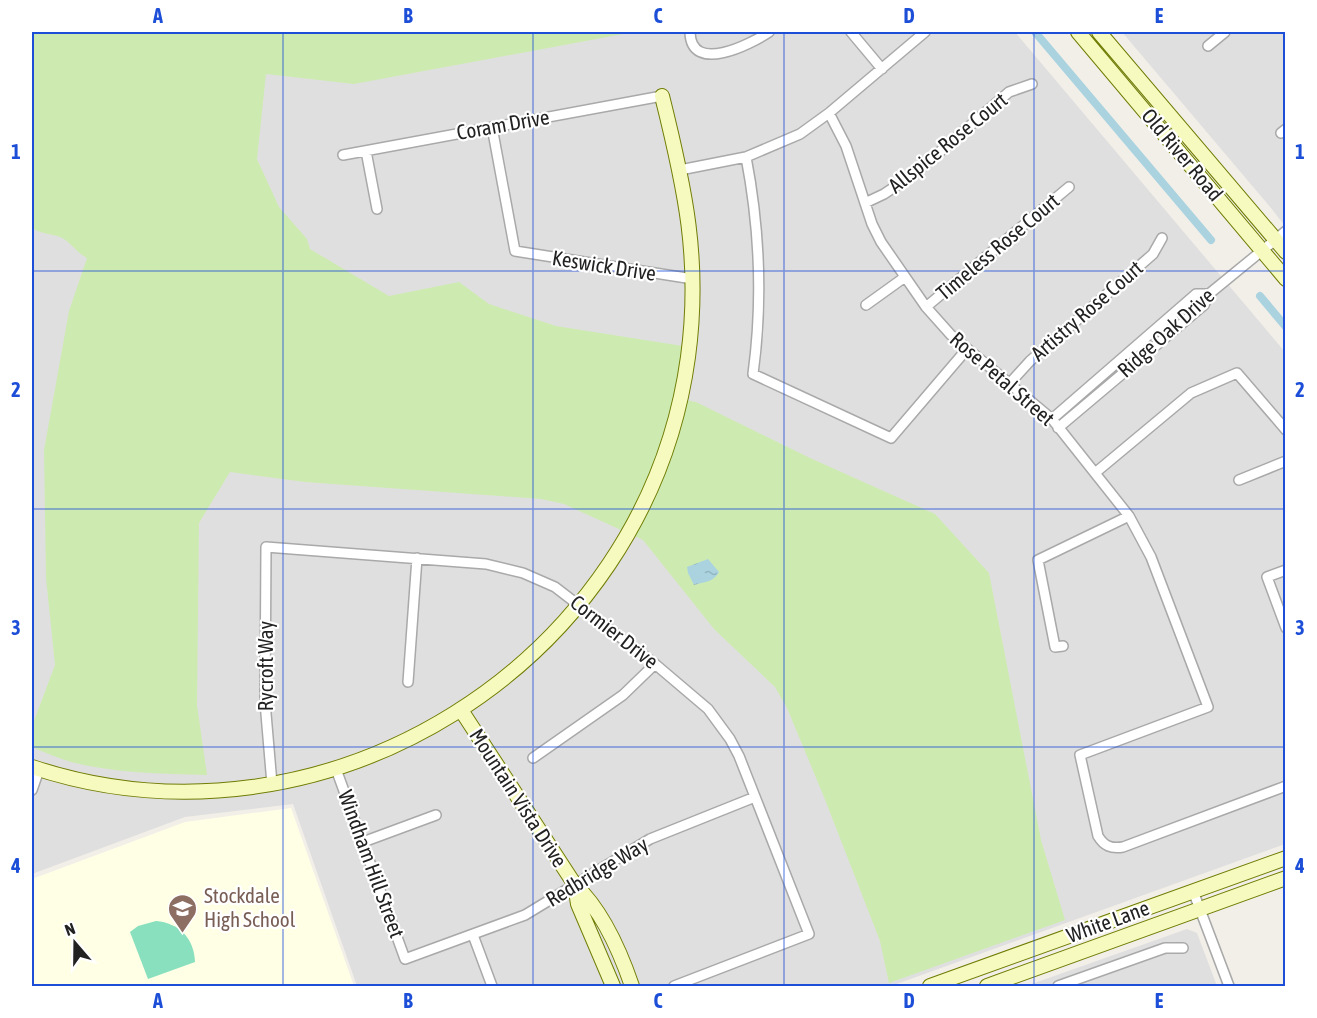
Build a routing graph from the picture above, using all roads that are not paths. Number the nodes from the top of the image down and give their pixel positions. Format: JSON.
{"nodes":[{"id":1,"x":690,"y":32,"type":"edge"},
{"id":2,"x":769,"y":32,"type":"edge"},
{"id":3,"x":851,"y":32,"type":"edge"},
{"id":4,"x":925,"y":32,"type":"edge"},
{"id":5,"x":1078,"y":32,"type":"edge"},
{"id":6,"x":1099,"y":32,"type":"edge"},
{"id":7,"x":1226,"y":32,"type":"edge"},
{"id":8,"x":1208,"y":46,"type":"dead end"},
{"id":9,"x":882,"y":69,"type":"junction"},
{"id":10,"x":1032,"y":84,"type":"dead end"},
{"id":11,"x":662,"y":96,"type":"joint"},
{"id":12,"x":830,"y":113,"type":"junction"},
{"id":13,"x":492,"y":127,"type":"junction"},
{"id":14,"x":366,"y":151,"type":"junction"},
{"id":15,"x":343,"y":155,"type":"dead end"},
{"id":16,"x":746,"y":157,"type":"junction"},
{"id":17,"x":680,"y":170,"type":"junction"},
{"id":18,"x":1069,"y":187,"type":"dead end"},
{"id":19,"x":865,"y":203,"type":"junction"},
{"id":20,"x":377,"y":209,"type":"dead end"},
{"id":21,"x":1280,"y":236,"type":"edge"},
{"id":22,"x":1162,"y":238,"type":"dead end"},
{"id":23,"x":1261,"y":249,"type":"junction"},
{"id":24,"x":1286,"y":252,"type":"edge"},
{"id":25,"x":905,"y":277,"type":"junction"},
{"id":26,"x":693,"y":279,"type":"junction"},
{"id":27,"x":1286,"y":279,"type":"edge"},
{"id":28,"x":1209,"y":294,"type":"junction"},
{"id":29,"x":866,"y":305,"type":"dead end"},
{"id":30,"x":926,"y":307,"type":"junction"},
{"id":31,"x":967,"y":349,"type":"junction"},
{"id":32,"x":1010,"y":383,"type":"junction"},
{"id":33,"x":1052,"y":419,"type":"junction"},
{"id":34,"x":1058,"y":428,"type":"junction"},
{"id":35,"x":1286,"y":430,"type":"edge"},
{"id":36,"x":1286,"y":461,"type":"edge"},
{"id":37,"x":1095,"y":473,"type":"junction"},
{"id":38,"x":1239,"y":480,"type":"dead end"},
{"id":39,"x":1129,"y":516,"type":"junction"},
{"id":40,"x":266,"y":547,"type":"joint"},
{"id":41,"x":417,"y":558,"type":"junction"},
{"id":42,"x":1286,"y":570,"type":"edge"},
{"id":43,"x":579,"y":604,"type":"junction"},
{"id":44,"x":1286,"y":628,"type":"edge"},
{"id":45,"x":1063,"y":646,"type":"dead end"},
{"id":46,"x":655,"y":664,"type":"junction"},
{"id":47,"x":408,"y":682,"type":"dead end"},
{"id":48,"x":461,"y":710,"type":"junction"},
{"id":49,"x":533,"y":758,"type":"dead end"},
{"id":50,"x":35,"y":769,"type":"edge"},
{"id":51,"x":336,"y":769,"type":"junction"},
{"id":52,"x":272,"y":784,"type":"junction"},
{"id":53,"x":1286,"y":786,"type":"edge"},
{"id":54,"x":32,"y":790,"type":"edge"},
{"id":55,"x":755,"y":797,"type":"junction"},
{"id":56,"x":436,"y":815,"type":"dead end"},
{"id":57,"x":363,"y":842,"type":"junction"},
{"id":58,"x":1286,"y":858,"type":"edge"},
{"id":59,"x":1286,"y":878,"type":"edge"},
{"id":60,"x":575,"y":885,"type":"junction"},
{"id":61,"x":1193,"y":891,"type":"junction"},
{"id":62,"x":1200,"y":909,"type":"junction"},
{"id":63,"x":473,"y":935,"type":"junction"},
{"id":64,"x":1184,"y":948,"type":"dead end"},
{"id":65,"x":405,"y":959,"type":"joint"},
{"id":66,"x":1002,"y":961,"type":"junction"},
{"id":67,"x":492,"y":987,"type":"edge"},
{"id":68,"x":613,"y":987,"type":"edge"},
{"id":69,"x":632,"y":987,"type":"edge"},
{"id":70,"x":674,"y":987,"type":"edge"},
{"id":71,"x":930,"y":987,"type":"edge"},
{"id":72,"x":952,"y":987,"type":"edge"},
{"id":73,"x":987,"y":987,"type":"edge"},
{"id":74,"x":1058,"y":987,"type":"edge"},
{"id":75,"x":1229,"y":987,"type":"edge"}],
"edges":[{"from":1,"to":2,"type":"street"},
{"from":3,"to":9,"type":"street"},
{"from":4,"to":9,"type":"street"},
{"from":5,"to":23,"type":"street","name":"Old River Road"},
{"from":6,"to":21,"type":"street","name":"Old River Road"},
{"from":7,"to":8,"type":"street"},
{"from":9,"to":12,"type":"street"},
{"from":10,"to":19,"type":"street","name":"Allspice Rose Court"},
{"from":11,"to":13,"type":"street","name":"Coram Drive"},
{"from":11,"to":17,"type":"street"},
{"from":12,"to":16,"type":"street"},
{"from":12,"to":19,"type":"street","name":"Rose Petal Street"},
{"from":13,"to":14,"type":"street","name":"Coram Drive"},
{"from":13,"to":26,"type":"street","name":"Keswick Drive"},
{"from":14,"to":15,"type":"street","name":"Coram Drive"},
{"from":14,"to":20,"type":"street"},
{"from":16,"to":17,"type":"street"},
{"from":16,"to":31,"type":"street"},
{"from":17,"to":26,"type":"street"},
{"from":18,"to":30,"type":"street","name":"Timeless Rose Court"},
{"from":19,"to":25,"type":"street","name":"Rose Petal Street"},
{"from":21,"to":23,"type":"street","name":"Ridge Oak Drive"},
{"from":21,"to":24,"type":"street","name":"Old River Road"},
{"from":22,"to":32,"type":"street","name":"Artistry Rose Court"},
{"from":23,"to":27,"type":"street","name":"Old River Road"},
{"from":23,"to":28,"type":"street","name":"Ridge Oak Drive"},
{"from":25,"to":29,"type":"street"},
{"from":25,"to":30,"type":"street","name":"Rose Petal Street"},
{"from":26,"to":43,"type":"street"},
{"from":28,"to":33,"type":"street","name":"Ridge Oak Drive"},
{"from":28,"to":34,"type":"street","name":"Ridge Oak Drive"},
{"from":30,"to":31,"type":"street","name":"Rose Petal Street"},
{"from":31,"to":32,"type":"street","name":"Rose Petal Street"},
{"from":32,"to":33,"type":"street","name":"Rose Petal Street"},
{"from":33,"to":34,"type":"street","name":"Rose Petal Street"},
{"from":34,"to":37,"type":"street","name":"Rose Petal Street"},
{"from":35,"to":37,"type":"street"},
{"from":36,"to":38,"type":"street"},
{"from":37,"to":39,"type":"street","name":"Rose Petal Street"},
{"from":39,"to":45,"type":"street"},
{"from":39,"to":53,"type":"street","name":"Rose Petal Street"},
{"from":40,"to":41,"type":"street","name":"Cormier Drive"},
{"from":40,"to":52,"type":"street","name":"Rycroft Way"},
{"from":41,"to":43,"type":"street","name":"Cormier Drive"},
{"from":41,"to":47,"type":"street"},
{"from":42,"to":44,"type":"street"},
{"from":43,"to":46,"type":"street","name":"Cormier Drive"},
{"from":43,"to":48,"type":"street"},
{"from":46,"to":49,"type":"street"},
{"from":46,"to":55,"type":"street","name":"Cormier Drive"},
{"from":48,"to":51,"type":"street"},
{"from":48,"to":60,"type":"street","name":"Mountain Vista Drive"},
{"from":50,"to":52,"type":"street"},
{"from":50,"to":54,"type":"street"},
{"from":51,"to":52,"type":"street"},
{"from":51,"to":57,"type":"street","name":"Windham Hill Street"},
{"from":55,"to":60,"type":"street","name":"Redbridge Way"},
{"from":55,"to":70,"type":"street","name":"Cormier Drive"},
{"from":56,"to":57,"type":"street"},
{"from":57,"to":65,"type":"street","name":"Windham Hill Street"},
{"from":58,"to":61,"type":"street","name":"White Lane"},
{"from":59,"to":62,"type":"street","name":"White Lane"},
{"from":60,"to":63,"type":"street","name":"Redbridge Way"},
{"from":60,"to":68,"type":"street","name":"Mountain Vista Drive"},
{"from":60,"to":69,"type":"street","name":"Mountain Vista Drive"},
{"from":61,"to":62,"type":"street"},
{"from":61,"to":66,"type":"street","name":"White Lane"},
{"from":62,"to":73,"type":"street","name":"White Lane"},
{"from":62,"to":75,"type":"street"},
{"from":63,"to":65,"type":"street","name":"Redbridge Way"},
{"from":63,"to":67,"type":"street"},
{"from":64,"to":74,"type":"street"},
{"from":66,"to":71,"type":"street","name":"White Lane"},
{"from":66,"to":72,"type":"street"}]}
